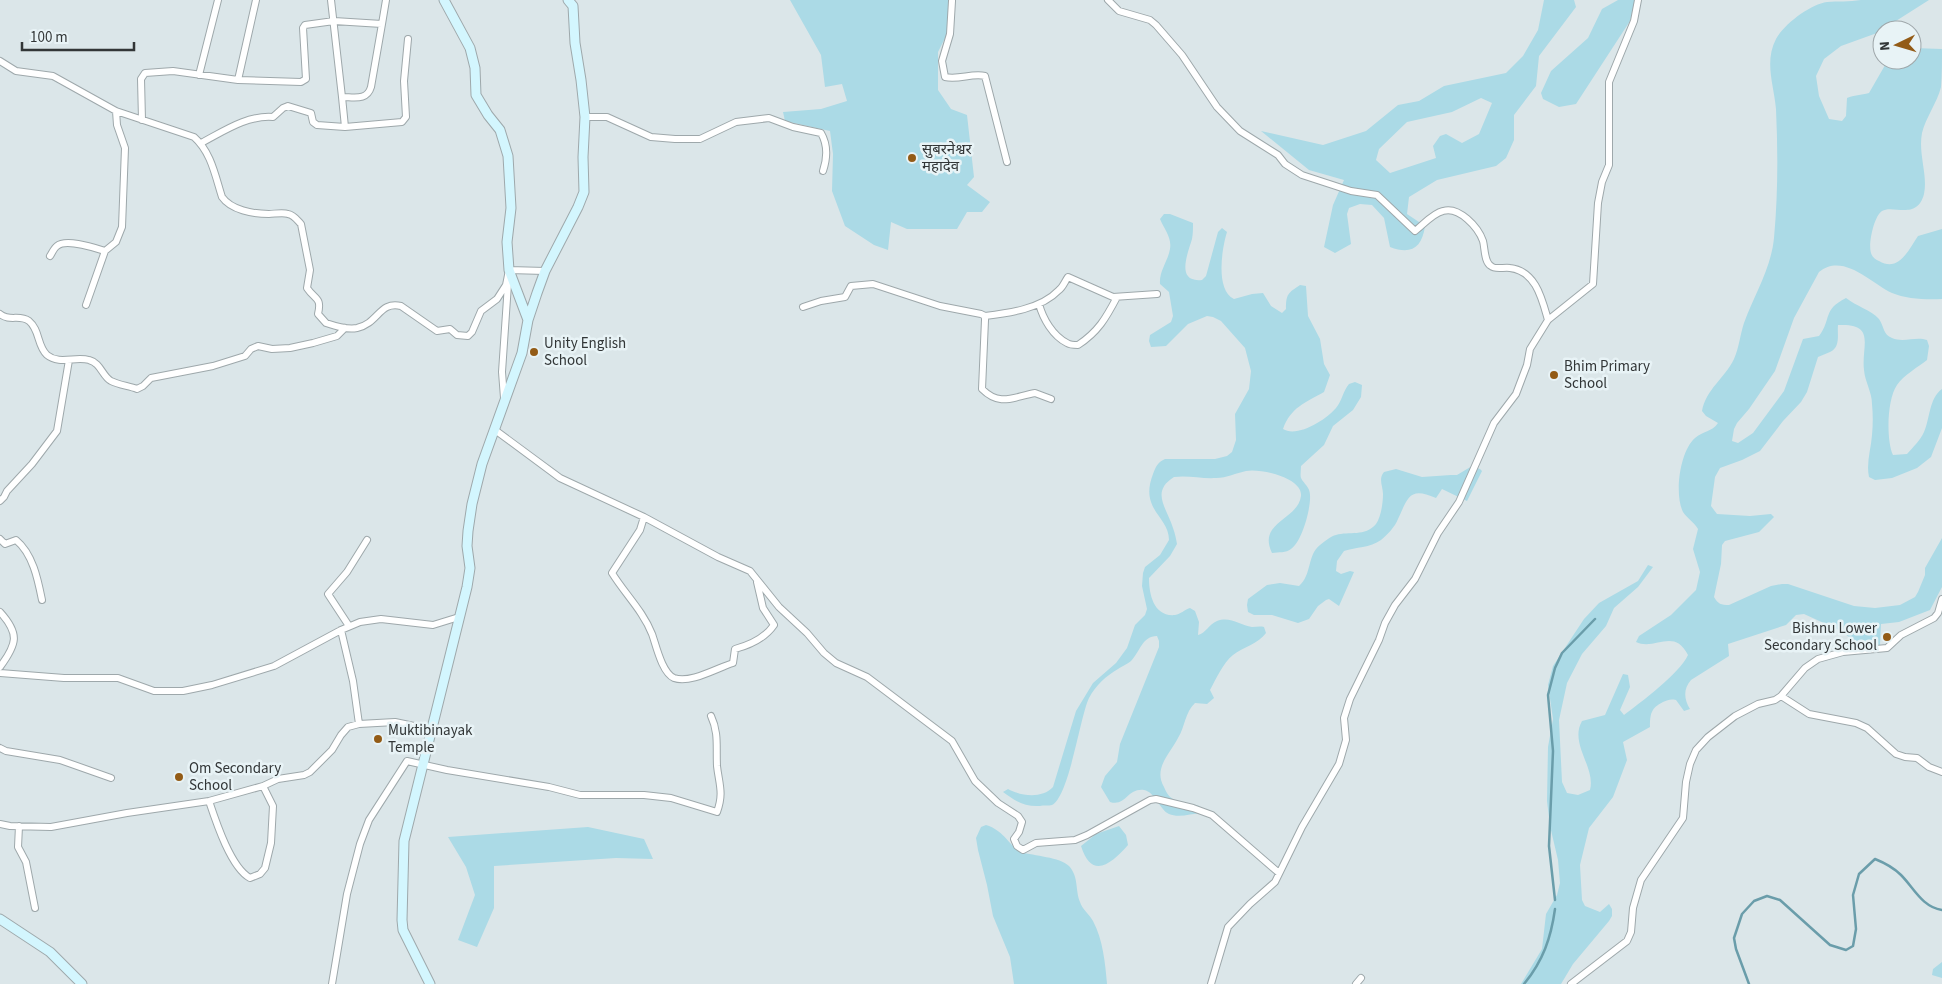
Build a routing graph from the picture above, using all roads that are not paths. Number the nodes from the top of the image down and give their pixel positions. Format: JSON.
{"nodes":[{"id":1,"x":218,"y":0,"type":"edge"},
{"id":2,"x":256,"y":0,"type":"edge"},
{"id":3,"x":331,"y":0,"type":"edge"},
{"id":4,"x":386,"y":0,"type":"edge"},
{"id":5,"x":444,"y":0,"type":"edge"},
{"id":6,"x":568,"y":0,"type":"edge"},
{"id":7,"x":1108,"y":0,"type":"edge"},
{"id":8,"x":1638,"y":0,"type":"edge"},
{"id":9,"x":952,"y":1,"type":"edge"},
{"id":10,"x":334,"y":21,"type":"junction"},
{"id":11,"x":382,"y":24,"type":"junction"},
{"id":12,"x":408,"y":39,"type":"dead end"},
{"id":13,"x":0,"y":61,"type":"edge"},
{"id":14,"x":200,"y":75,"type":"junction"},
{"id":15,"x":238,"y":80,"type":"junction"},
{"id":16,"x":342,"y":98,"type":"junction"},
{"id":17,"x":116,"y":111,"type":"junction"},
{"id":18,"x":585,"y":117,"type":"junction"},
{"id":19,"x":142,"y":120,"type":"junction"},
{"id":20,"x":344,"y":127,"type":"junction"},
{"id":21,"x":201,"y":143,"type":"junction"},
{"id":22,"x":1007,"y":162,"type":"dead end"},
{"id":23,"x":823,"y":171,"type":"dead end"},
{"id":24,"x":105,"y":250,"type":"junction"},
{"id":25,"x":50,"y":256,"type":"dead end"},
{"id":26,"x":509,"y":270,"type":"junction"},
{"id":27,"x":545,"y":271,"type":"junction"},
{"id":28,"x":1157,"y":294,"type":"dead end"},
{"id":29,"x":1117,"y":297,"type":"junction"},
{"id":30,"x":1039,"y":304,"type":"junction"},
{"id":31,"x":86,"y":305,"type":"dead end"},
{"id":32,"x":803,"y":307,"type":"dead end"},
{"id":33,"x":0,"y":314,"type":"edge"},
{"id":34,"x":985,"y":316,"type":"junction"},
{"id":35,"x":528,"y":320,"type":"junction"},
{"id":36,"x":1548,"y":320,"type":"junction"},
{"id":37,"x":345,"y":328,"type":"junction"},
{"id":38,"x":68,"y":360,"type":"junction"},
{"id":39,"x":504,"y":399,"type":"junction"},
{"id":40,"x":1050,"y":399,"type":"dead end"},
{"id":41,"x":495,"y":430,"type":"junction"},
{"id":42,"x":0,"y":501,"type":"edge"},
{"id":43,"x":644,"y":517,"type":"junction"},
{"id":44,"x":0,"y":539,"type":"edge"},
{"id":45,"x":367,"y":540,"type":"dead end"},
{"id":46,"x":755,"y":578,"type":"junction"},
{"id":47,"x":1942,"y":599,"type":"edge"},
{"id":48,"x":42,"y":600,"type":"dead end"},
{"id":49,"x":0,"y":612,"type":"edge"},
{"id":50,"x":459,"y":617,"type":"junction"},
{"id":51,"x":349,"y":626,"type":"junction"},
{"id":52,"x":341,"y":630,"type":"junction"},
{"id":53,"x":0,"y":667,"type":"edge"},
{"id":54,"x":0,"y":673,"type":"edge"},
{"id":55,"x":1781,"y":696,"type":"junction"},
{"id":56,"x":711,"y":716,"type":"dead end"},
{"id":57,"x":359,"y":724,"type":"junction"},
{"id":58,"x":433,"y":730,"type":"junction"},
{"id":59,"x":0,"y":748,"type":"edge"},
{"id":60,"x":424,"y":764,"type":"junction"},
{"id":61,"x":1942,"y":772,"type":"edge"},
{"id":62,"x":111,"y":778,"type":"dead end"},
{"id":63,"x":263,"y":786,"type":"junction"},
{"id":64,"x":209,"y":801,"type":"junction"},
{"id":65,"x":0,"y":824,"type":"edge"},
{"id":66,"x":19,"y":826,"type":"junction"},
{"id":67,"x":1279,"y":874,"type":"junction"},
{"id":68,"x":35,"y":908,"type":"dead end"},
{"id":69,"x":0,"y":919,"type":"edge"},
{"id":70,"x":1361,"y":978,"type":"dead end"},
{"id":71,"x":82,"y":984,"type":"edge"},
{"id":72,"x":332,"y":984,"type":"edge"},
{"id":73,"x":430,"y":984,"type":"edge"},
{"id":74,"x":1211,"y":984,"type":"edge"},
{"id":75,"x":1356,"y":984,"type":"edge"},
{"id":76,"x":1570,"y":984,"type":"edge"}],
"edges":[{"from":1,"to":14,"type":"street"},
{"from":2,"to":15,"type":"street"},
{"from":3,"to":10,"type":"street"},
{"from":4,"to":11,"type":"street"},
{"from":5,"to":26,"type":"street"},
{"from":6,"to":18,"type":"street"},
{"from":7,"to":36,"type":"street"},
{"from":8,"to":36,"type":"street"},
{"from":9,"to":22,"type":"street"},
{"from":10,"to":11,"type":"street"},
{"from":10,"to":15,"type":"street"},
{"from":10,"to":16,"type":"street"},
{"from":11,"to":16,"type":"street"},
{"from":12,"to":20,"type":"street"},
{"from":13,"to":17,"type":"street"},
{"from":14,"to":15,"type":"street"},
{"from":14,"to":19,"type":"street"},
{"from":16,"to":20,"type":"street"},
{"from":17,"to":19,"type":"street"},
{"from":17,"to":24,"type":"street"},
{"from":18,"to":23,"type":"street"},
{"from":18,"to":27,"type":"street"},
{"from":19,"to":21,"type":"street"},
{"from":20,"to":21,"type":"street"},
{"from":21,"to":37,"type":"street"},
{"from":24,"to":25,"type":"street"},
{"from":24,"to":31,"type":"street"},
{"from":26,"to":27,"type":"street"},
{"from":26,"to":35,"type":"street"},
{"from":26,"to":37,"type":"street"},
{"from":26,"to":39,"type":"street"},
{"from":27,"to":35,"type":"street"},
{"from":28,"to":29,"type":"street"},
{"from":29,"to":30,"type":"street"},
{"from":29,"to":30,"type":"street"},
{"from":30,"to":34,"type":"street"},
{"from":32,"to":34,"type":"street"},
{"from":33,"to":38,"type":"street"},
{"from":34,"to":40,"type":"street"},
{"from":35,"to":39,"type":"street"},
{"from":36,"to":67,"type":"street"},
{"from":37,"to":38,"type":"street"},
{"from":38,"to":42,"type":"street"},
{"from":39,"to":41,"type":"street"},
{"from":41,"to":43,"type":"street"},
{"from":41,"to":50,"type":"street"},
{"from":43,"to":46,"type":"street"},
{"from":43,"to":46,"type":"street"},
{"from":44,"to":48,"type":"street"},
{"from":45,"to":51,"type":"street"},
{"from":46,"to":67,"type":"street"},
{"from":47,"to":55,"type":"street"},
{"from":49,"to":53,"type":"street"},
{"from":50,"to":51,"type":"street"},
{"from":50,"to":58,"type":"street"},
{"from":51,"to":52,"type":"street"},
{"from":52,"to":54,"type":"street"},
{"from":52,"to":57,"type":"street"},
{"from":55,"to":61,"type":"street"},
{"from":55,"to":76,"type":"street"},
{"from":56,"to":60,"type":"street"},
{"from":57,"to":58,"type":"street"},
{"from":57,"to":63,"type":"street"},
{"from":58,"to":60,"type":"street"},
{"from":59,"to":62,"type":"street"},
{"from":60,"to":72,"type":"street"},
{"from":60,"to":73,"type":"street"},
{"from":63,"to":64,"type":"street"},
{"from":63,"to":64,"type":"street"},
{"from":64,"to":66,"type":"street"},
{"from":65,"to":66,"type":"street"},
{"from":66,"to":68,"type":"street"},
{"from":67,"to":74,"type":"street"},
{"from":69,"to":71,"type":"street"},
{"from":70,"to":75,"type":"street"}]}
